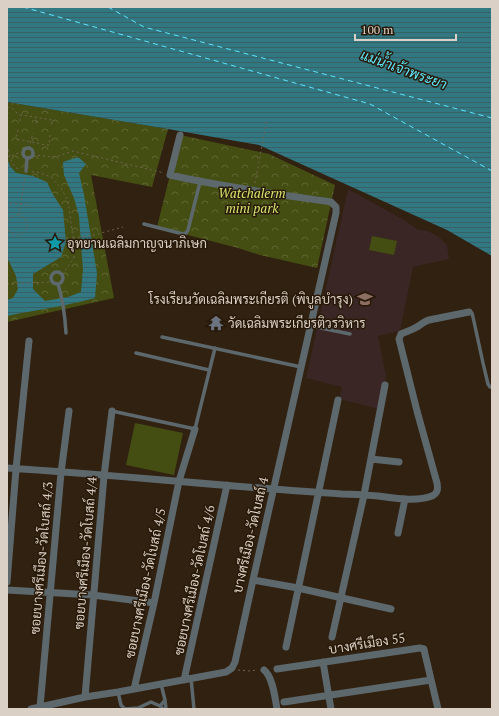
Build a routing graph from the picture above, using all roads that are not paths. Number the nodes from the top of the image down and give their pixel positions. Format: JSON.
{"nodes":[{"id":1,"x":180,"y":135,"type":"dead end"},
{"id":2,"x":27,"y":158,"type":"junction"},
{"id":3,"x":26,"y":171,"type":"road end"},
{"id":4,"x":200,"y":182,"type":"junction"},
{"id":5,"x":144,"y":224,"type":"dead end"},
{"id":6,"x":58,"y":284,"type":"junction"},
{"id":7,"x":469,"y":312,"type":"joint"},
{"id":8,"x":311,"y":326,"type":"junction"},
{"id":9,"x":66,"y":333,"type":"dead end"},
{"id":10,"x":350,"y":334,"type":"dead end"},
{"id":11,"x":162,"y":337,"type":"dead end"},
{"id":12,"x":29,"y":341,"type":"dead end"},
{"id":13,"x":215,"y":348,"type":"junction"},
{"id":14,"x":136,"y":353,"type":"dead end"},
{"id":15,"x":301,"y":367,"type":"junction"},
{"id":16,"x":209,"y":370,"type":"junction"},
{"id":17,"x":385,"y":385,"type":"dead end"},
{"id":18,"x":492,"y":387,"type":"edge"},
{"id":19,"x":338,"y":400,"type":"dead end"},
{"id":20,"x":69,"y":411,"type":"dead end"},
{"id":21,"x":112,"y":411,"type":"joint"},
{"id":22,"x":195,"y":429,"type":"junction"},
{"id":23,"x":371,"y":459,"type":"junction"},
{"id":24,"x":399,"y":462,"type":"dead end"},
{"id":25,"x":7,"y":468,"type":"edge"},
{"id":26,"x":16,"y":469,"type":"junction"},
{"id":27,"x":61,"y":473,"type":"junction"},
{"id":28,"x":104,"y":476,"type":"junction"},
{"id":29,"x":179,"y":481,"type":"junction"},
{"id":30,"x":227,"y":485,"type":"junction"},
{"id":31,"x":273,"y":490,"type":"junction"},
{"id":32,"x":318,"y":492,"type":"junction"},
{"id":33,"x":364,"y":495,"type":"junction"},
{"id":34,"x":405,"y":499,"type":"junction"},
{"id":35,"x":398,"y":533,"type":"dead end"},
{"id":36,"x":252,"y":580,"type":"junction"},
{"id":37,"x":7,"y":582,"type":"edge"},
{"id":38,"x":298,"y":588,"type":"junction"},
{"id":39,"x":7,"y":590,"type":"edge"},
{"id":40,"x":50,"y":593,"type":"junction"},
{"id":41,"x":93,"y":595,"type":"junction"},
{"id":42,"x":341,"y":598,"type":"junction"},
{"id":43,"x":154,"y":604,"type":"junction"},
{"id":44,"x":390,"y":609,"type":"dead end"},
{"id":45,"x":332,"y":637,"type":"dead end"},
{"id":46,"x":286,"y":646,"type":"dead end"},
{"id":47,"x":323,"y":662,"type":"junction"},
{"id":48,"x":277,"y":669,"type":"dead end"},
{"id":49,"x":264,"y":670,"type":"road end"},
{"id":50,"x":187,"y":679,"type":"junction"},
{"id":51,"x":431,"y":680,"type":"junction"},
{"id":52,"x":161,"y":684,"type":"junction"},
{"id":53,"x":134,"y":689,"type":"junction"},
{"id":54,"x":118,"y":692,"type":"junction"},
{"id":55,"x":329,"y":695,"type":"junction"},
{"id":56,"x":85,"y":697,"type":"junction"},
{"id":57,"x":165,"y":700,"type":"junction"},
{"id":58,"x":284,"y":702,"type":"dead end"},
{"id":59,"x":40,"y":707,"type":"junction"},
{"id":60,"x":162,"y":708,"type":"edge"},
{"id":61,"x":31,"y":709,"type":"edge"},
{"id":62,"x":166,"y":709,"type":"edge"},
{"id":63,"x":194,"y":709,"type":"edge"},
{"id":64,"x":277,"y":709,"type":"edge"},
{"id":65,"x":331,"y":709,"type":"edge"},
{"id":66,"x":438,"y":709,"type":"edge"}],
"edges":[{"from":1,"to":4,"type":"street"},
{"from":2,"to":2,"type":"lane"},
{"from":2,"to":3,"type":"lane"},
{"from":4,"to":5,"type":"lane"},
{"from":4,"to":8,"type":"street","name":"บางศรีเมือง-วัดโบสถ์ 4"},
{"from":6,"to":6,"type":"lane"},
{"from":6,"to":9,"type":"lane"},
{"from":7,"to":18,"type":"lane"},
{"from":7,"to":34,"type":"street"},
{"from":8,"to":10,"type":"lane"},
{"from":8,"to":15,"type":"street","name":"บางศรีเมือง-วัดโบสถ์ 4"},
{"from":11,"to":13,"type":"lane"},
{"from":12,"to":26,"type":"street"},
{"from":13,"to":15,"type":"lane"},
{"from":13,"to":16,"type":"lane"},
{"from":14,"to":16,"type":"lane"},
{"from":15,"to":31,"type":"street","name":"บางศรีเมือง-วัดโบสถ์ 4"},
{"from":16,"to":22,"type":"lane"},
{"from":17,"to":23,"type":"street"},
{"from":19,"to":32,"type":"street"},
{"from":20,"to":27,"type":"street","name":"ซอยบางศรีเมือง-วัดโบสถ์ 4/3"},
{"from":21,"to":22,"type":"lane"},
{"from":21,"to":28,"type":"street","name":"ซอยบางศรีเมือง-วัดโบสถ์ 4/4"},
{"from":22,"to":29,"type":"street","name":"ซอยบางศรีเมือง-วัดโบสถ์ 4/5"},
{"from":23,"to":24,"type":"street"},
{"from":23,"to":33,"type":"street"},
{"from":25,"to":26,"type":"street"},
{"from":26,"to":27,"type":"street"},
{"from":26,"to":37,"type":"street"},
{"from":27,"to":28,"type":"street"},
{"from":27,"to":40,"type":"street","name":"ซอยบางศรีเมือง-วัดโบสถ์ 4/3"},
{"from":28,"to":29,"type":"street"},
{"from":28,"to":41,"type":"street","name":"ซอยบางศรีเมือง-วัดโบสถ์ 4/4"},
{"from":29,"to":30,"type":"street"},
{"from":29,"to":43,"type":"street","name":"ซอยบางศรีเมือง-วัดโบสถ์ 4/5"},
{"from":30,"to":31,"type":"street"},
{"from":30,"to":50,"type":"street","name":"ซอยบางศรีเมือง-วัดโบสถ์ 4/6"},
{"from":31,"to":32,"type":"street"},
{"from":31,"to":36,"type":"street","name":"บางศรีเมือง-วัดโบสถ์ 4"},
{"from":32,"to":33,"type":"street"},
{"from":32,"to":38,"type":"street"},
{"from":33,"to":34,"type":"street"},
{"from":33,"to":42,"type":"street"},
{"from":34,"to":35,"type":"street"},
{"from":36,"to":38,"type":"street"},
{"from":36,"to":50,"type":"street","name":"บางศรีเมือง-วัดโบสถ์ 4"},
{"from":38,"to":42,"type":"street"},
{"from":38,"to":46,"type":"street"},
{"from":39,"to":40,"type":"street"},
{"from":40,"to":41,"type":"street"},
{"from":40,"to":59,"type":"street","name":"ซอยบางศรีเมือง-วัดโบสถ์ 4/3"},
{"from":41,"to":43,"type":"street"},
{"from":41,"to":56,"type":"street","name":"ซอยบางศรีเมือง-วัดโบสถ์ 4/4"},
{"from":42,"to":44,"type":"street"},
{"from":42,"to":45,"type":"street"},
{"from":43,"to":53,"type":"street","name":"ซอยบางศรีเมือง-วัดโบสถ์ 4/5"},
{"from":47,"to":48,"type":"street","name":"บางศรีเมือง 55"},
{"from":47,"to":51,"type":"street","name":"บางศรีเมือง 55"},
{"from":47,"to":55,"type":"street"},
{"from":49,"to":64,"type":"street"},
{"from":50,"to":52,"type":"street"},
{"from":50,"to":63,"type":"lane"},
{"from":51,"to":55,"type":"street"},
{"from":51,"to":66,"type":"street","name":"บางศรีเมือง 55"},
{"from":52,"to":53,"type":"street"},
{"from":52,"to":57,"type":"lane"},
{"from":53,"to":54,"type":"street"},
{"from":54,"to":56,"type":"street"},
{"from":54,"to":60,"type":"lane"},
{"from":55,"to":58,"type":"street"},
{"from":55,"to":65,"type":"street"},
{"from":56,"to":59,"type":"street"},
{"from":57,"to":60,"type":"lane"},
{"from":57,"to":62,"type":"lane"},
{"from":59,"to":61,"type":"street"}]}
